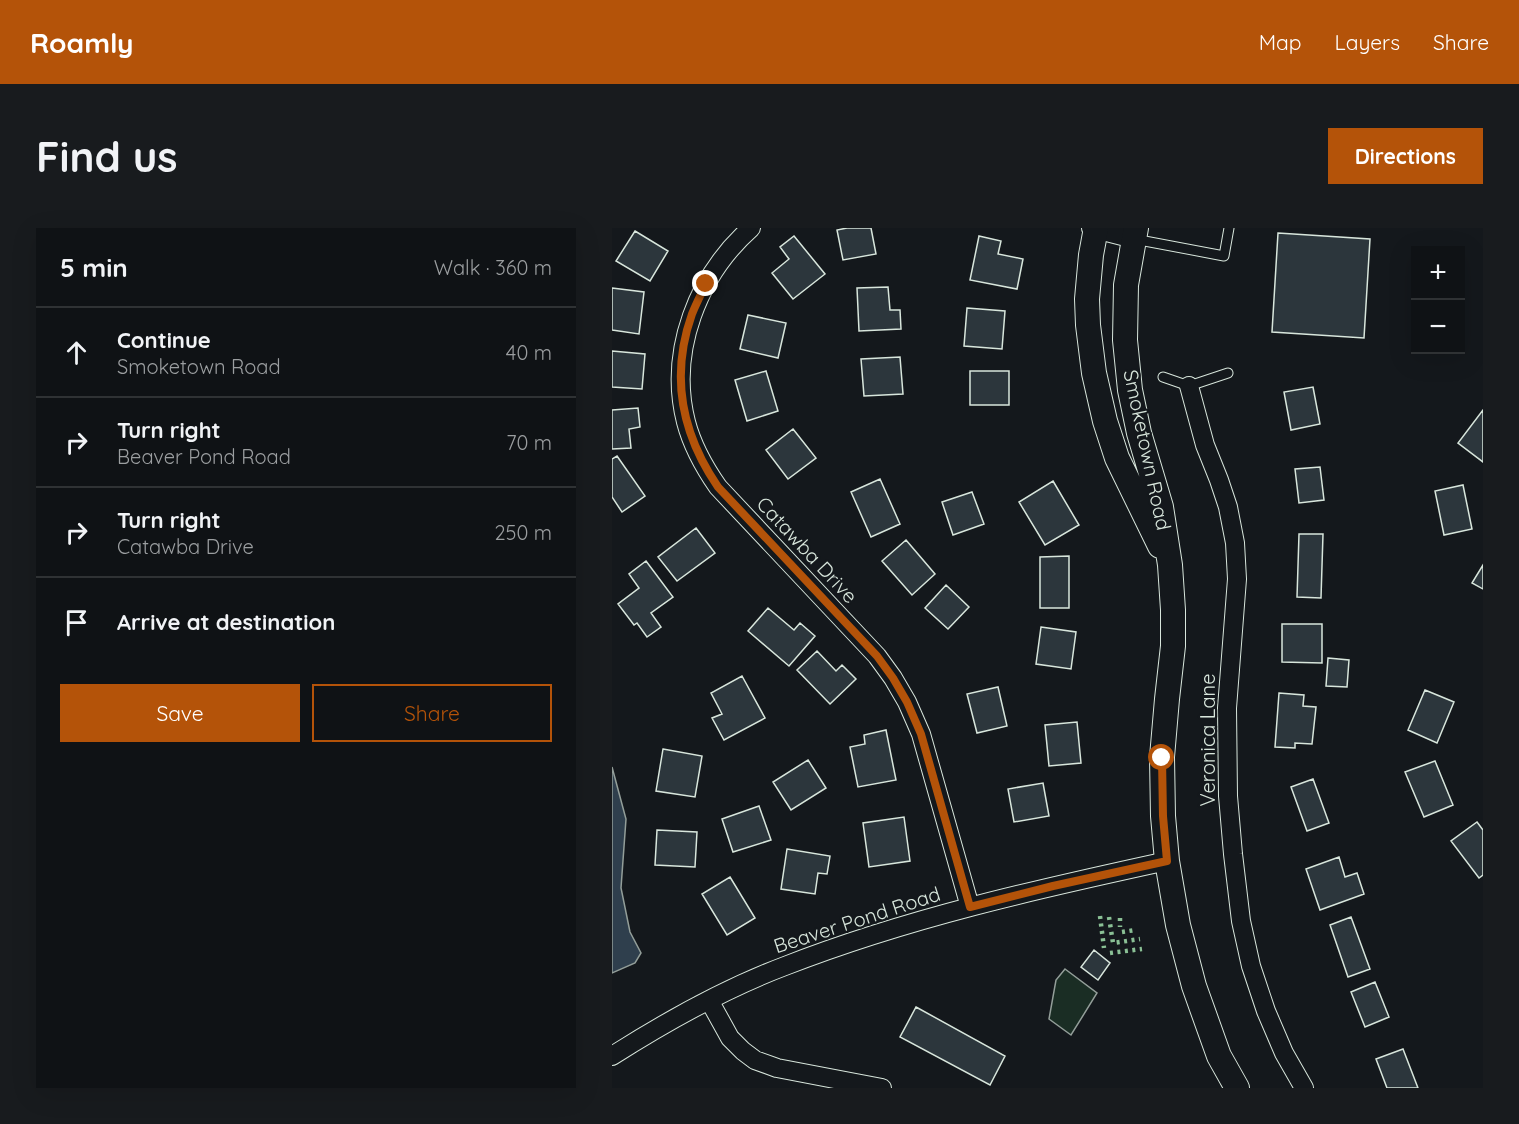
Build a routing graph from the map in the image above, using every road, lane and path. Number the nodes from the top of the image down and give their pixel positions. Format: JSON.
{"nodes":[{"id":1,"x":751,"y":228,"type":"edge"},
{"id":2,"x":1094,"y":228,"type":"edge"},
{"id":3,"x":1229,"y":228,"type":"edge"},
{"id":4,"x":1135,"y":233,"type":"edge"},
{"id":5,"x":1228,"y":373,"type":"dead end"},
{"id":6,"x":1163,"y":377,"type":"dead end"},
{"id":7,"x":1189,"y":386,"type":"junction"},
{"id":8,"x":1170,"y":564,"type":"junction"},
{"id":9,"x":1167,"y":861,"type":"junction"},
{"id":10,"x":970,"y":907,"type":"junction"},
{"id":11,"x":709,"y":1000,"type":"junction"},
{"id":12,"x":612,"y":1056,"type":"edge"},
{"id":13,"x":880,"y":1088,"type":"edge"},
{"id":14,"x":1237,"y":1088,"type":"edge"},
{"id":15,"x":1304,"y":1088,"type":"edge"}],
"edges":[{"from":1,"to":10,"type":"street","name":"Catawba Drive"},
{"from":2,"to":4,"type":"street"},
{"from":2,"to":8,"type":"main road","name":"Smoketown Road"},
{"from":3,"to":4,"type":"lane"},
{"from":4,"to":8,"type":"main road","name":"Smoketown Road"},
{"from":5,"to":7,"type":"lane"},
{"from":6,"to":7,"type":"lane"},
{"from":7,"to":15,"type":"street","name":"Veronica Lane"},
{"from":8,"to":9,"type":"main road","name":"Smoketown Road"},
{"from":9,"to":10,"type":"street","name":"Beaver Pond Road"},
{"from":9,"to":14,"type":"main road","name":"Smoketown Road"},
{"from":10,"to":11,"type":"street","name":"Beaver Pond Road"},
{"from":11,"to":12,"type":"street","name":"Beaver Pond Road"},
{"from":11,"to":13,"type":"street"}]}
